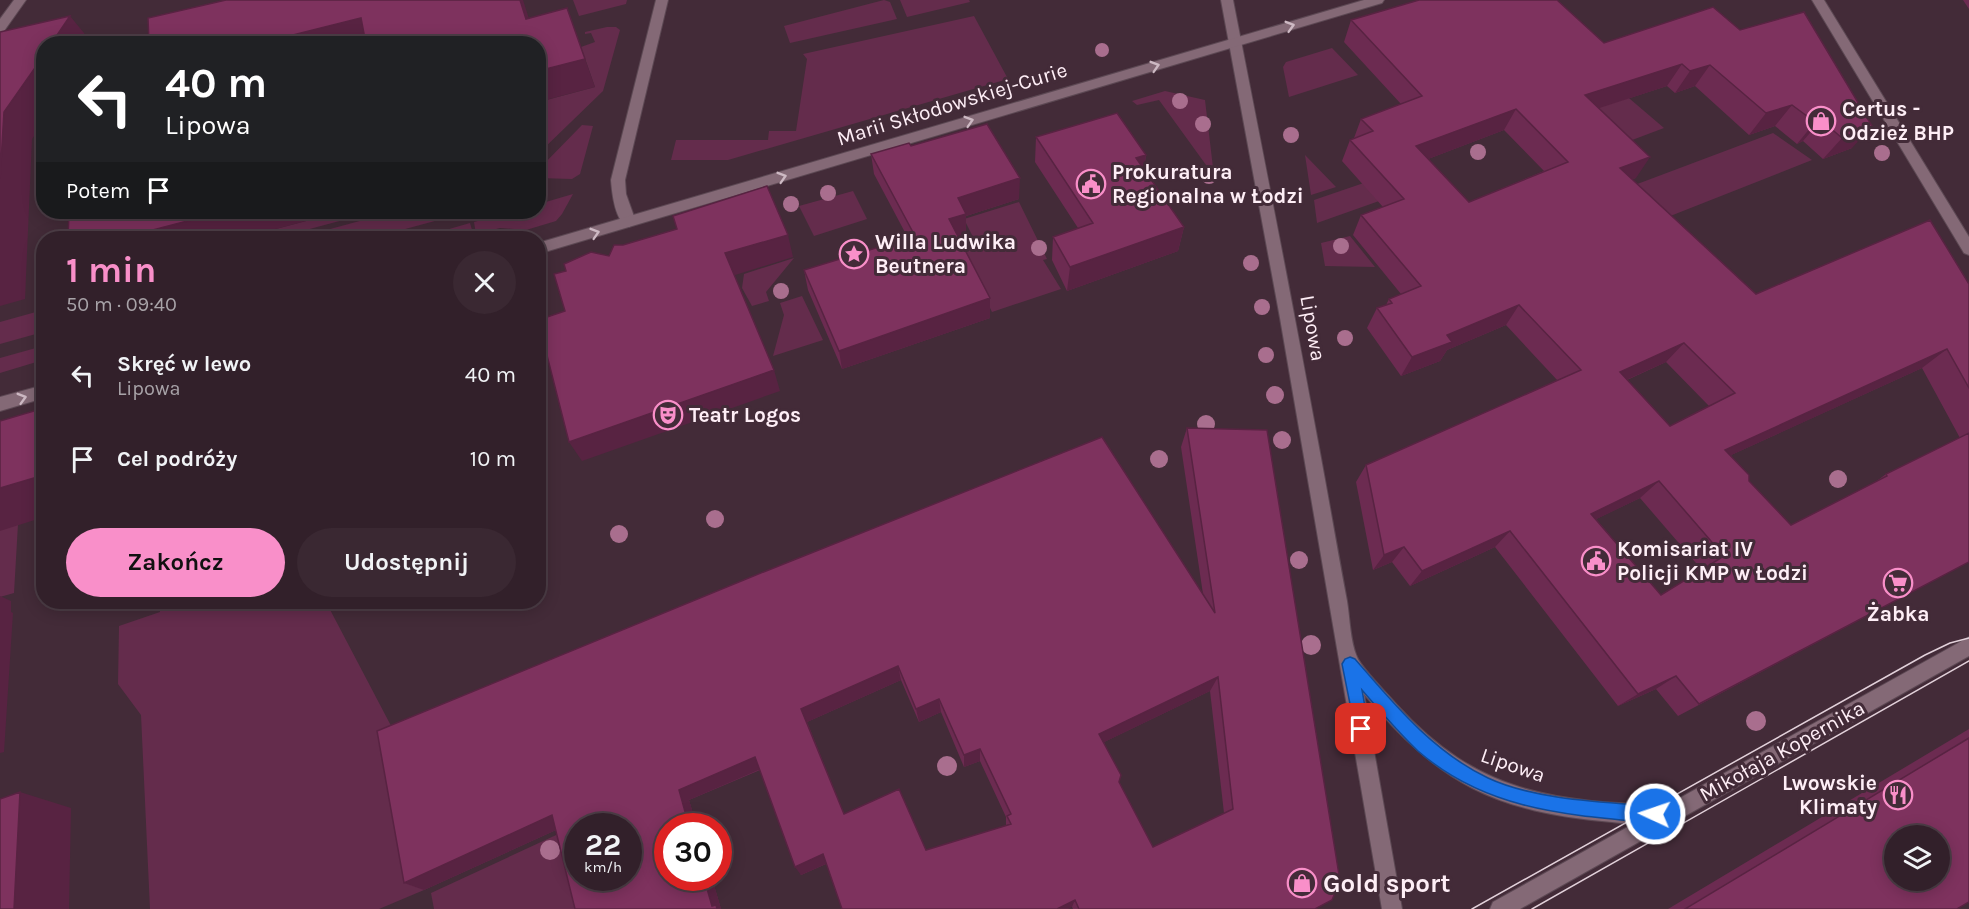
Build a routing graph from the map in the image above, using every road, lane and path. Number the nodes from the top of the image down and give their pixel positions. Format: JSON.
{"nodes":[{"id":1,"x":20,"y":0,"type":"edge"},
{"id":2,"x":662,"y":0,"type":"edge"},
{"id":3,"x":1227,"y":0,"type":"edge"},
{"id":4,"x":1378,"y":0,"type":"edge"},
{"id":5,"x":1818,"y":0,"type":"edge"},
{"id":6,"x":0,"y":28,"type":"edge"},
{"id":7,"x":1234,"y":43,"type":"junction"},
{"id":8,"x":629,"y":222,"type":"junction"},
{"id":9,"x":546,"y":247,"type":"edge"},
{"id":10,"x":1969,"y":249,"type":"edge"},
{"id":11,"x":36,"y":393,"type":"edge"},
{"id":12,"x":0,"y":404,"type":"edge"},
{"id":13,"x":1969,"y":646,"type":"edge"},
{"id":14,"x":1350,"y":664,"type":"junction"},
{"id":15,"x":1669,"y":815,"type":"junction"},
{"id":16,"x":1392,"y":909,"type":"edge"},
{"id":17,"x":1500,"y":909,"type":"edge"}],
"edges":[{"from":1,"to":6,"type":"street"},
{"from":2,"to":8,"type":"street"},
{"from":3,"to":7,"type":"street","name":"Lipowa"},
{"from":7,"to":4,"type":"street","name":"Marii Skłodowskiej-Curie","one_way":true},
{"from":5,"to":10,"type":"street"},
{"from":8,"to":7,"type":"street","name":"Marii Skłodowskiej-Curie","one_way":true},
{"from":7,"to":14,"type":"street","name":"Lipowa"},
{"from":9,"to":8,"type":"street","name":"Marii Skłodowskiej-Curie","one_way":true},
{"from":12,"to":11,"type":"street","one_way":true},
{"from":13,"to":15,"type":"street","name":"Mikołaja Kopernika"},
{"from":14,"to":15,"type":"street","name":"Lipowa"},
{"from":14,"to":16,"type":"street","name":"Lipowa"},
{"from":15,"to":17,"type":"street","name":"Mikołaja Kopernika"}]}
